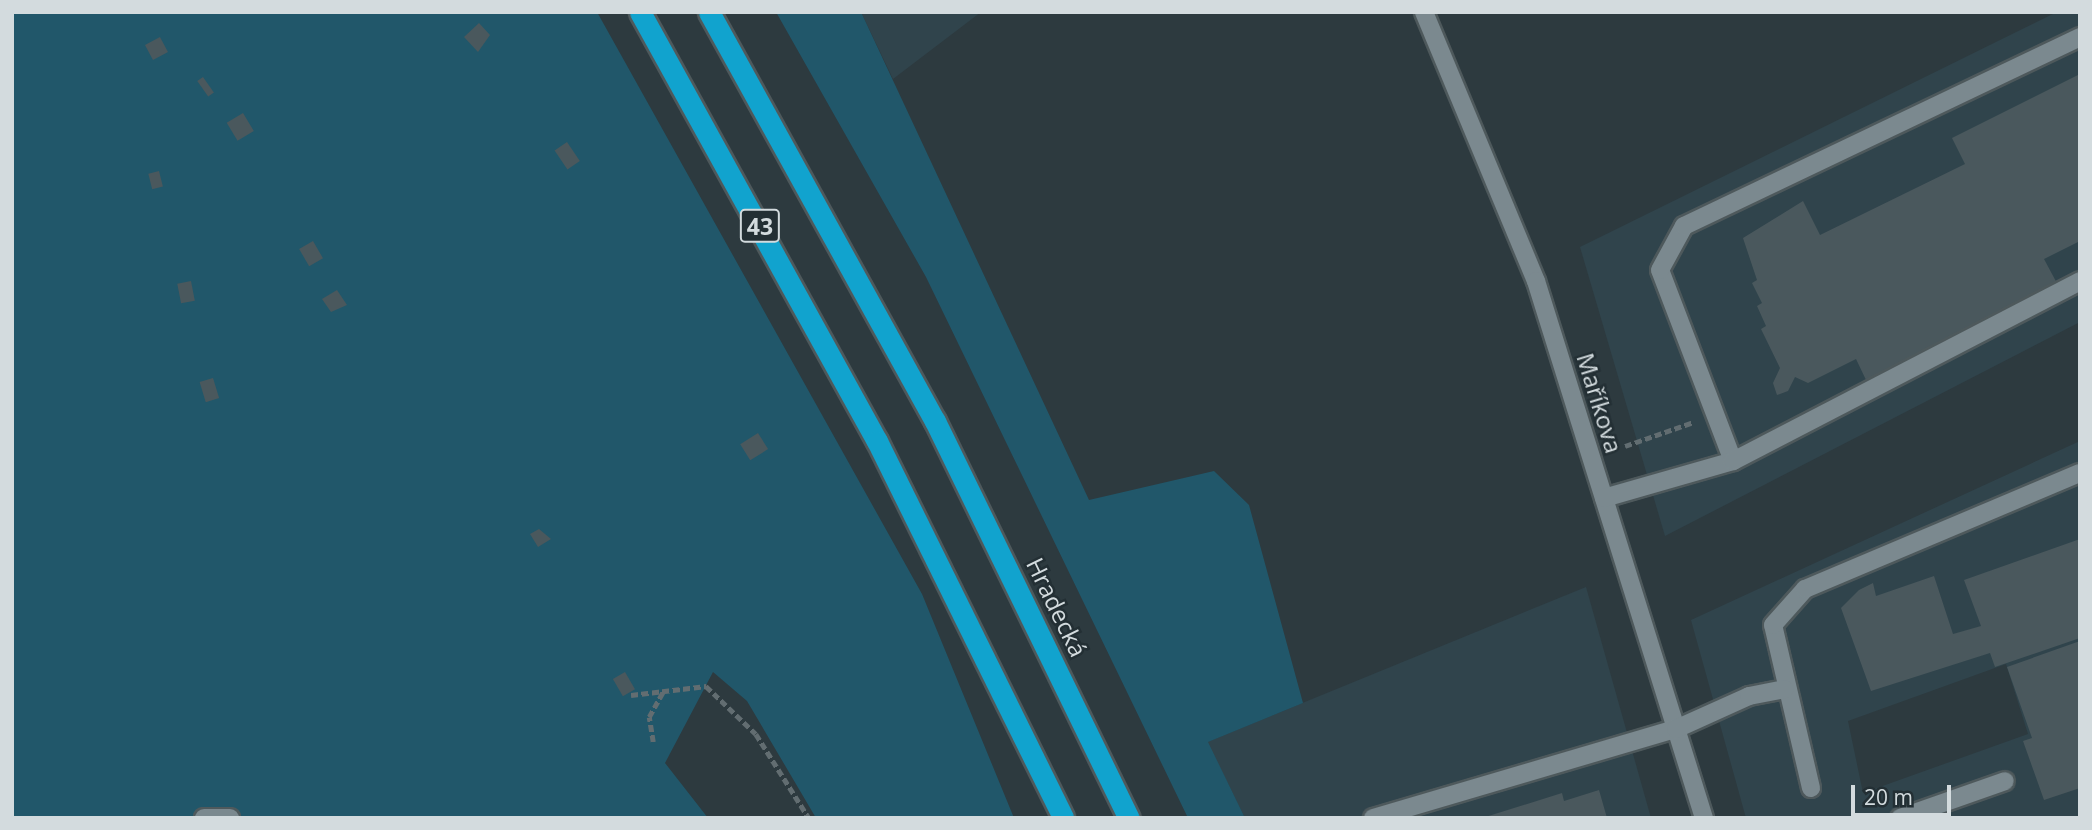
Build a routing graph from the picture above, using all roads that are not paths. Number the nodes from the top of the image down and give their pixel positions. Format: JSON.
{"nodes":[{"id":1,"x":640,"y":12,"type":"edge"},
{"id":2,"x":709,"y":12,"type":"edge"},
{"id":3,"x":1424,"y":12,"type":"edge"},
{"id":4,"x":2080,"y":37,"type":"edge"},
{"id":5,"x":2080,"y":281,"type":"edge"},
{"id":6,"x":1733,"y":461,"type":"junction"},
{"id":7,"x":2080,"y":473,"type":"edge"},
{"id":8,"x":1604,"y":498,"type":"junction"},
{"id":9,"x":1784,"y":689,"type":"junction"},
{"id":10,"x":1676,"y":729,"type":"junction"},
{"id":11,"x":2005,"y":781,"type":"dead end"},
{"id":12,"x":1811,"y":788,"type":"dead end"},
{"id":13,"x":204,"y":818,"type":"edge"},
{"id":14,"x":230,"y":818,"type":"edge"},
{"id":15,"x":1063,"y":818,"type":"edge"},
{"id":16,"x":1129,"y":818,"type":"edge"},
{"id":17,"x":1373,"y":818,"type":"edge"},
{"id":18,"x":1704,"y":818,"type":"edge"},
{"id":19,"x":1900,"y":818,"type":"edge"}],
"edges":[{"from":1,"to":15,"type":"highway","number":"43"},
{"from":2,"to":16,"type":"highway","name":"Hradecká","number":"43"},
{"from":3,"to":8,"type":"street","name":"Maříkova"},
{"from":4,"to":6,"type":"street"},
{"from":5,"to":6,"type":"street"},
{"from":6,"to":8,"type":"street"},
{"from":7,"to":9,"type":"street"},
{"from":8,"to":10,"type":"street","name":"Maříkova"},
{"from":9,"to":10,"type":"street"},
{"from":9,"to":12,"type":"street"},
{"from":10,"to":17,"type":"street"},
{"from":10,"to":18,"type":"street","name":"Maříkova"},
{"from":11,"to":19,"type":"street"},
{"from":13,"to":14,"type":"street"}]}
